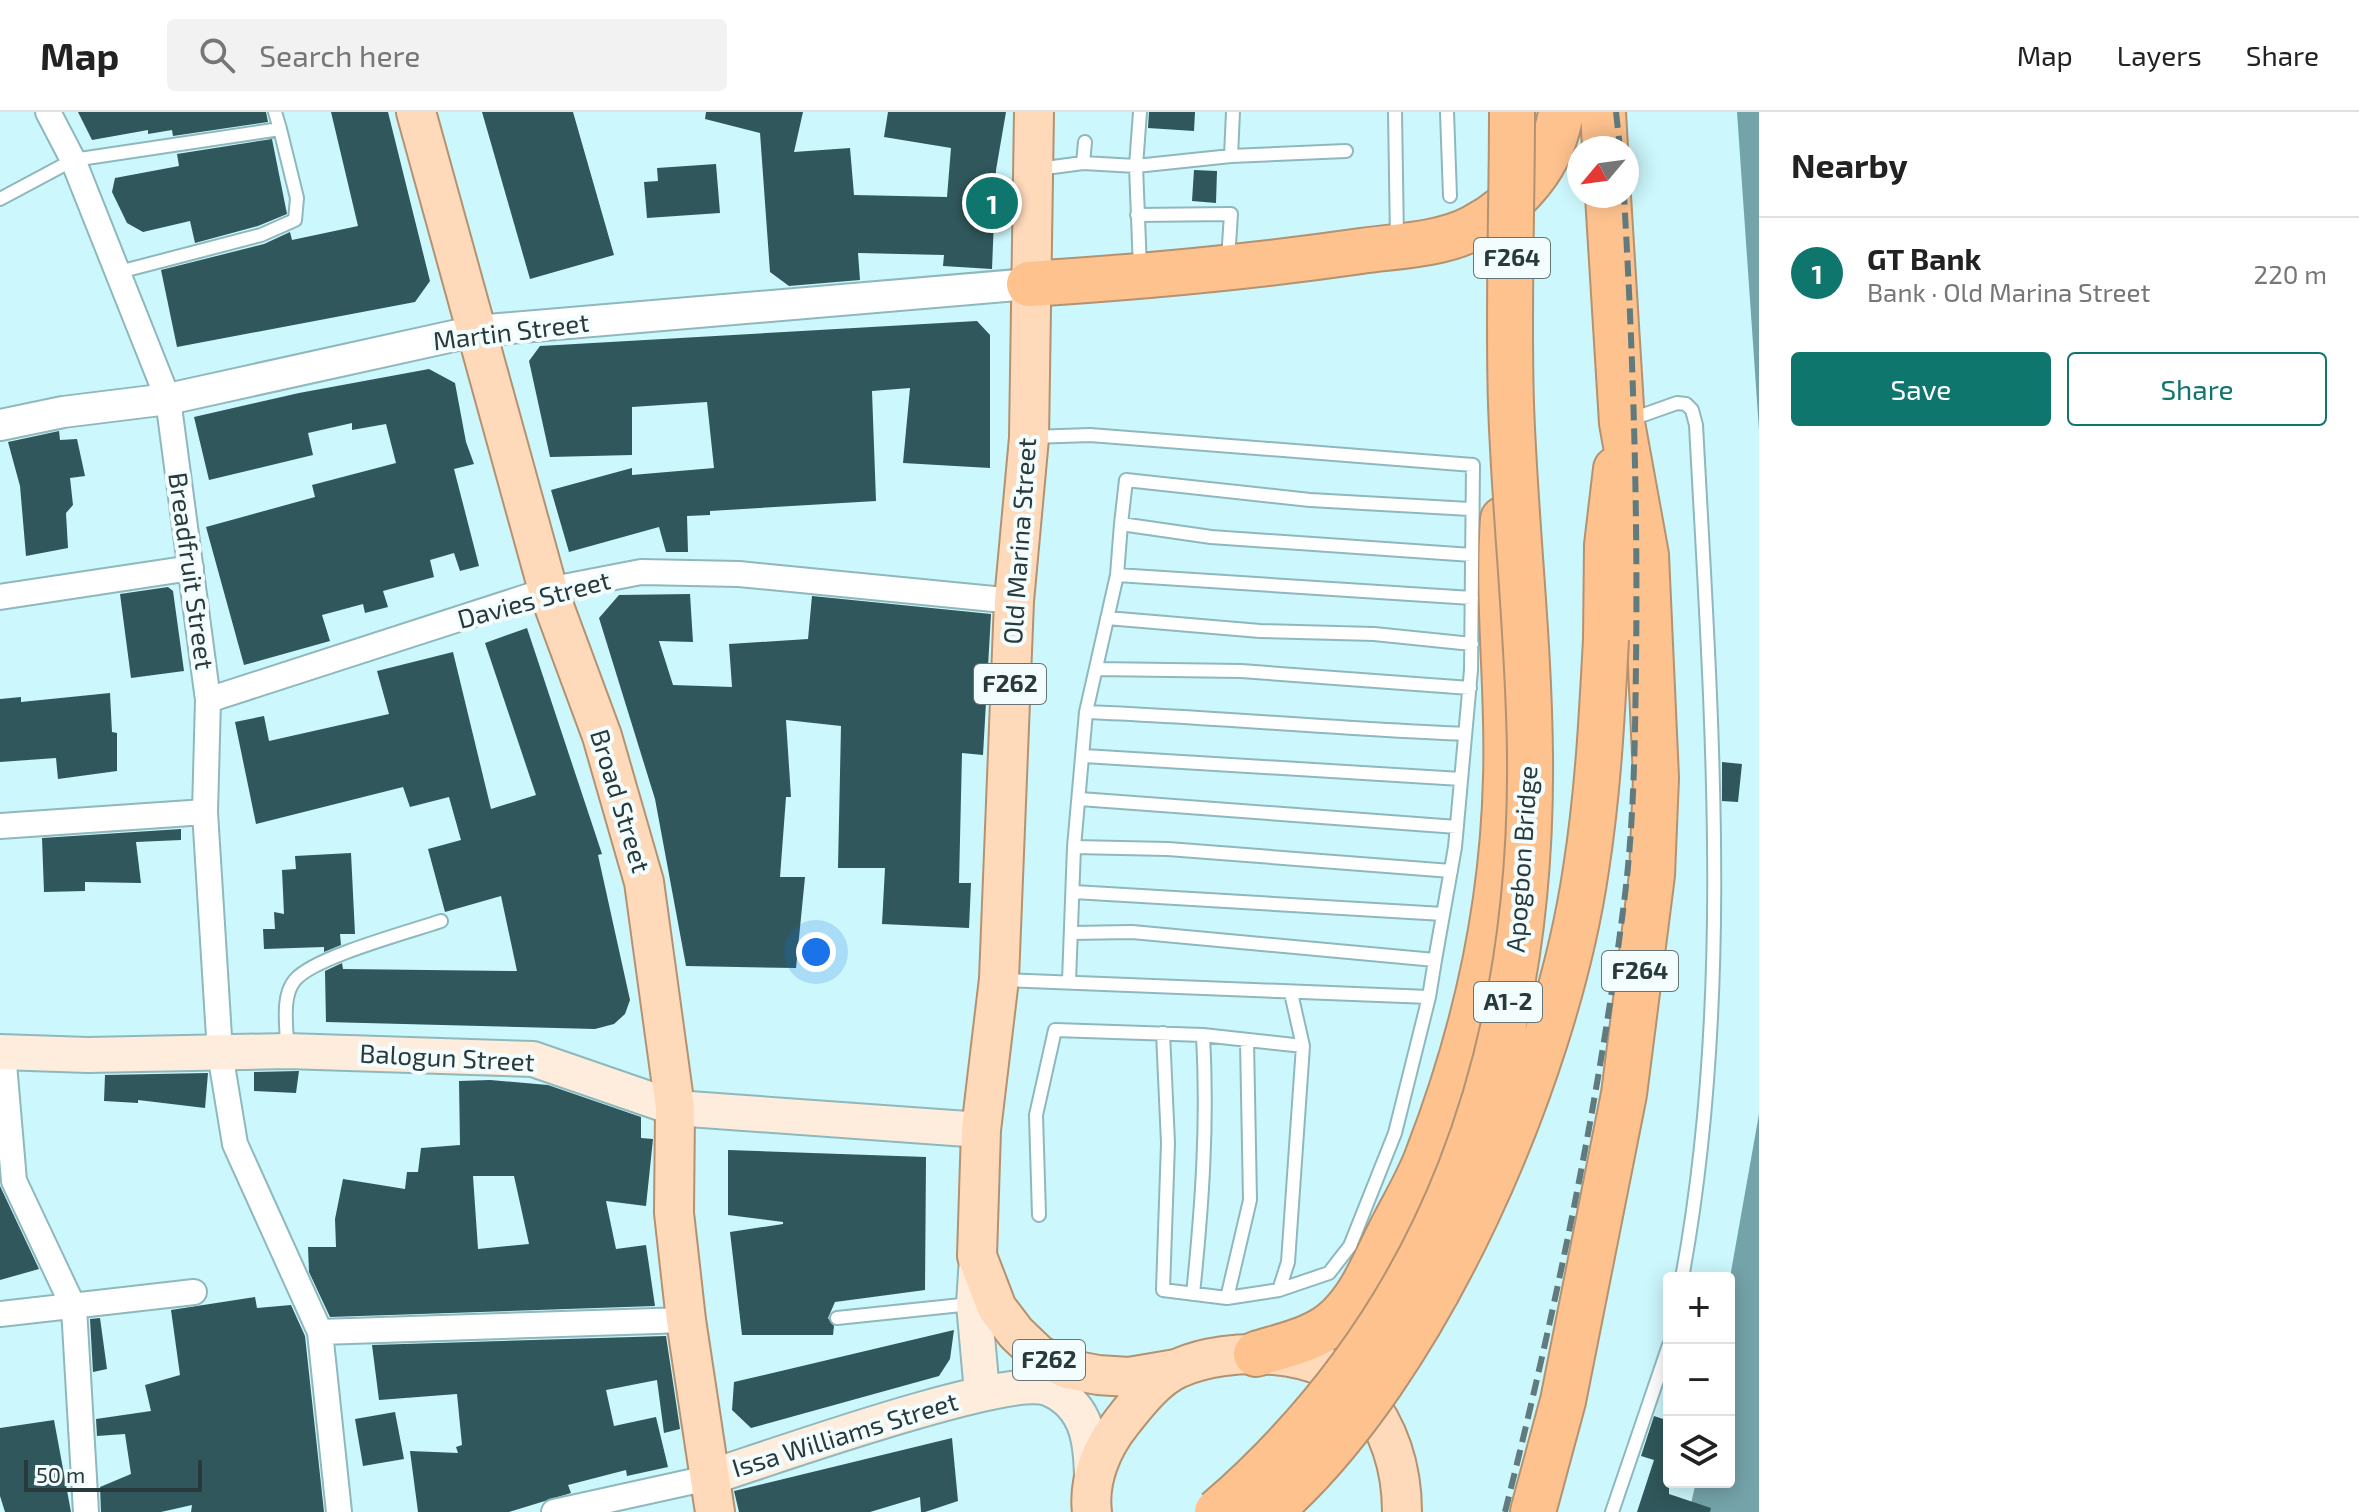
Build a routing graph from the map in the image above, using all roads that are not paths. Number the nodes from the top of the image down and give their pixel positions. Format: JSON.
{"nodes":[{"id":1,"x":48,"y":112,"type":"edge"},
{"id":2,"x":275,"y":112,"type":"edge"},
{"id":3,"x":416,"y":112,"type":"edge"},
{"id":4,"x":1034,"y":112,"type":"edge"},
{"id":5,"x":1140,"y":112,"type":"edge"},
{"id":6,"x":1233,"y":112,"type":"edge"},
{"id":7,"x":1395,"y":112,"type":"edge"},
{"id":8,"x":1447,"y":112,"type":"edge"},
{"id":9,"x":1512,"y":112,"type":"edge"},
{"id":10,"x":1561,"y":112,"type":"edge"},
{"id":11,"x":1603,"y":112,"type":"edge"},
{"id":12,"x":280,"y":129,"type":"junction"},
{"id":13,"x":1604,"y":136,"type":"edge"},
{"id":14,"x":1085,"y":142,"type":"dead end"},
{"id":15,"x":1346,"y":151,"type":"dead end"},
{"id":16,"x":1231,"y":156,"type":"junction"},
{"id":17,"x":73,"y":160,"type":"junction"},
{"id":18,"x":1083,"y":163,"type":"junction"},
{"id":19,"x":1136,"y":166,"type":"junction"},
{"id":20,"x":1031,"y":170,"type":"junction"},
{"id":21,"x":1450,"y":196,"type":"dead end"},
{"id":22,"x":0,"y":199,"type":"edge"},
{"id":23,"x":1609,"y":208,"type":"edge"},
{"id":24,"x":1137,"y":215,"type":"junction"},
{"id":25,"x":1397,"y":246,"type":"junction"},
{"id":26,"x":1228,"y":269,"type":"junction"},
{"id":27,"x":119,"y":272,"type":"junction"},
{"id":28,"x":1140,"y":277,"type":"junction"},
{"id":29,"x":1029,"y":284,"type":"junction"},
{"id":30,"x":476,"y":331,"type":"junction"},
{"id":31,"x":168,"y":399,"type":"junction"},
{"id":32,"x":1511,"y":404,"type":"junction"},
{"id":33,"x":1622,"y":423,"type":"junction"},
{"id":34,"x":0,"y":425,"type":"edge"},
{"id":35,"x":1029,"y":438,"type":"junction"},
{"id":36,"x":1470,"y":509,"type":"junction"},
{"id":37,"x":1121,"y":524,"type":"junction"},
{"id":38,"x":1472,"y":555,"type":"junction"},
{"id":39,"x":191,"y":568,"type":"junction"},
{"id":40,"x":1117,"y":575,"type":"junction"},
{"id":41,"x":548,"y":590,"type":"junction"},
{"id":42,"x":0,"y":597,"type":"edge"},
{"id":43,"x":1472,"y":598,"type":"junction"},
{"id":44,"x":1014,"y":601,"type":"junction"},
{"id":45,"x":1107,"y":618,"type":"junction"},
{"id":46,"x":1472,"y":644,"type":"junction"},
{"id":47,"x":1096,"y":669,"type":"junction"},
{"id":48,"x":1470,"y":688,"type":"junction"},
{"id":49,"x":208,"y":700,"type":"junction"},
{"id":50,"x":1086,"y":712,"type":"junction"},
{"id":51,"x":1465,"y":734,"type":"junction"},
{"id":52,"x":1084,"y":756,"type":"junction"},
{"id":53,"x":1461,"y":779,"type":"junction"},
{"id":54,"x":1080,"y":799,"type":"junction"},
{"id":55,"x":205,"y":812,"type":"junction"},
{"id":56,"x":0,"y":826,"type":"edge"},
{"id":57,"x":1457,"y":827,"type":"junction"},
{"id":58,"x":1074,"y":847,"type":"junction"},
{"id":59,"x":1451,"y":871,"type":"junction"},
{"id":60,"x":1074,"y":892,"type":"junction"},
{"id":61,"x":1443,"y":914,"type":"junction"},
{"id":62,"x":441,"y":921,"type":"dead end"},
{"id":63,"x":1071,"y":933,"type":"junction"},
{"id":64,"x":1435,"y":960,"type":"junction"},
{"id":65,"x":999,"y":979,"type":"junction"},
{"id":66,"x":1069,"y":981,"type":"junction"},
{"id":67,"x":1291,"y":993,"type":"junction"},
{"id":68,"x":1429,"y":997,"type":"junction"},
{"id":69,"x":1163,"y":1033,"type":"junction"},
{"id":70,"x":1203,"y":1035,"type":"junction"},
{"id":71,"x":1247,"y":1041,"type":"junction"},
{"id":72,"x":1303,"y":1046,"type":"junction"},
{"id":73,"x":287,"y":1051,"type":"junction"},
{"id":74,"x":2,"y":1052,"type":"edge"},
{"id":75,"x":220,"y":1053,"type":"junction"},
{"id":76,"x":675,"y":1108,"type":"junction"},
{"id":77,"x":981,"y":1130,"type":"junction"},
{"id":78,"x":7,"y":1181,"type":"edge"},
{"id":79,"x":1039,"y":1215,"type":"dead end"},
{"id":80,"x":977,"y":1256,"type":"junction"},
{"id":81,"x":1683,"y":1272,"type":"edge"},
{"id":82,"x":1279,"y":1290,"type":"junction"},
{"id":83,"x":194,"y":1292,"type":"dead end"},
{"id":84,"x":1193,"y":1294,"type":"junction"},
{"id":85,"x":1227,"y":1298,"type":"junction"},
{"id":86,"x":974,"y":1304,"type":"junction"},
{"id":87,"x":74,"y":1308,"type":"junction"},
{"id":88,"x":0,"y":1314,"type":"edge"},
{"id":89,"x":837,"y":1318,"type":"dead end"},
{"id":90,"x":686,"y":1320,"type":"junction"},
{"id":91,"x":320,"y":1332,"type":"junction"},
{"id":92,"x":1256,"y":1354,"type":"junction"},
{"id":93,"x":1663,"y":1363,"type":"edge"},
{"id":94,"x":1176,"y":1369,"type":"junction"},
{"id":95,"x":982,"y":1392,"type":"junction"},
{"id":96,"x":711,"y":1495,"type":"edge"},
{"id":97,"x":1091,"y":1502,"type":"edge"},
{"id":98,"x":1405,"y":1502,"type":"edge"},
{"id":99,"x":86,"y":1512,"type":"edge"},
{"id":100,"x":339,"y":1512,"type":"edge"},
{"id":101,"x":554,"y":1512,"type":"edge"},
{"id":102,"x":1217,"y":1512,"type":"edge"},
{"id":103,"x":1269,"y":1512,"type":"edge"},
{"id":104,"x":1533,"y":1512,"type":"edge"},
{"id":105,"x":1612,"y":1512,"type":"edge"}],
"edges":[{"from":1,"to":17,"type":"street","name":"Breadfruit Street"},
{"from":2,"to":12,"type":"lane"},
{"from":3,"to":30,"type":"main road","name":"Broad Street"},
{"from":4,"to":20,"type":"main road","name":"Old Marina Street","number":"F262"},
{"from":5,"to":19,"type":"lane"},
{"from":6,"to":16,"type":"lane"},
{"from":7,"to":25,"type":"lane"},
{"from":8,"to":21,"type":"lane"},
{"from":9,"to":32,"type":"highway","number":"F264","bridge":true},
{"from":10,"to":25,"type":"highway"},
{"from":11,"to":13,"type":"highway"},
{"from":12,"to":17,"type":"lane"},
{"from":12,"to":27,"type":"lane"},
{"from":14,"to":18,"type":"lane"},
{"from":15,"to":16,"type":"lane"},
{"from":16,"to":19,"type":"lane"},
{"from":17,"to":22,"type":"lane"},
{"from":17,"to":27,"type":"street","name":"Breadfruit Street"},
{"from":18,"to":19,"type":"lane"},
{"from":18,"to":20,"type":"lane"},
{"from":19,"to":24,"type":"lane"},
{"from":20,"to":29,"type":"main road","name":"Old Marina Street","number":"F262"},
{"from":23,"to":33,"type":"highway","number":"F264"},
{"from":24,"to":26,"type":"lane"},
{"from":24,"to":28,"type":"lane"},
{"from":25,"to":26,"type":"highway"},
{"from":26,"to":28,"type":"highway"},
{"from":27,"to":31,"type":"street","name":"Breadfruit Street"},
{"from":28,"to":29,"type":"highway"},
{"from":29,"to":30,"type":"street","name":"Martin Street"},
{"from":29,"to":35,"type":"main road","name":"Old Marina Street","number":"F262"},
{"from":30,"to":31,"type":"street","name":"Martin Street"},
{"from":30,"to":41,"type":"main road","name":"Broad Street"},
{"from":31,"to":34,"type":"street","name":"Martin Street"},
{"from":31,"to":39,"type":"street","name":"Breadfruit Street"},
{"from":32,"to":92,"type":"highway","number":"F264","bridge":true},
{"from":32,"to":102,"type":"highway","name":"Apogbon Bridge","number":"A1-2","bridge":true},
{"from":33,"to":81,"type":"lane"},
{"from":33,"to":103,"type":"highway","name":"Apogbon Bridge","number":"A1-2","bridge":true},
{"from":33,"to":104,"type":"highway","number":"F264"},
{"from":35,"to":36,"type":"lane"},
{"from":35,"to":44,"type":"main road","name":"Old Marina Street","number":"F262"},
{"from":36,"to":37,"type":"lane"},
{"from":36,"to":38,"type":"lane"},
{"from":37,"to":38,"type":"lane"},
{"from":37,"to":40,"type":"lane"},
{"from":38,"to":43,"type":"lane"},
{"from":39,"to":42,"type":"street"},
{"from":39,"to":49,"type":"street","name":"Breadfruit Street"},
{"from":40,"to":43,"type":"lane"},
{"from":40,"to":45,"type":"lane"},
{"from":41,"to":44,"type":"street","name":"Davies Street"},
{"from":41,"to":49,"type":"street","name":"Davies Street"},
{"from":41,"to":76,"type":"main road","name":"Broad Street"},
{"from":43,"to":46,"type":"lane"},
{"from":44,"to":65,"type":"main road","name":"Old Marina Street","number":"F262"},
{"from":45,"to":46,"type":"lane"},
{"from":45,"to":47,"type":"lane"},
{"from":46,"to":48,"type":"lane"},
{"from":47,"to":48,"type":"lane"},
{"from":47,"to":50,"type":"lane"},
{"from":48,"to":51,"type":"lane"},
{"from":49,"to":55,"type":"street","name":"Breadfruit Street"},
{"from":50,"to":51,"type":"lane"},
{"from":50,"to":52,"type":"lane"},
{"from":51,"to":53,"type":"lane"},
{"from":52,"to":53,"type":"lane"},
{"from":52,"to":54,"type":"lane"},
{"from":53,"to":57,"type":"lane"},
{"from":54,"to":57,"type":"lane"},
{"from":54,"to":58,"type":"lane"},
{"from":55,"to":56,"type":"street"},
{"from":55,"to":75,"type":"street","name":"Breadfruit Street"},
{"from":57,"to":59,"type":"lane"},
{"from":58,"to":59,"type":"lane"},
{"from":58,"to":60,"type":"lane"},
{"from":59,"to":61,"type":"lane"},
{"from":60,"to":61,"type":"lane"},
{"from":60,"to":63,"type":"lane"},
{"from":61,"to":64,"type":"lane"},
{"from":62,"to":73,"type":"lane"},
{"from":63,"to":64,"type":"lane"},
{"from":63,"to":66,"type":"lane"},
{"from":64,"to":68,"type":"lane"},
{"from":65,"to":66,"type":"lane"},
{"from":65,"to":77,"type":"main road","name":"Old Marina Street","number":"F262"},
{"from":66,"to":67,"type":"lane"},
{"from":67,"to":68,"type":"lane"},
{"from":67,"to":72,"type":"lane"},
{"from":68,"to":82,"type":"lane"},
{"from":69,"to":70,"type":"lane"},
{"from":69,"to":79,"type":"lane"},
{"from":69,"to":84,"type":"lane"},
{"from":70,"to":71,"type":"lane"},
{"from":70,"to":84,"type":"lane"},
{"from":71,"to":72,"type":"lane"},
{"from":71,"to":85,"type":"lane"},
{"from":72,"to":82,"type":"lane"},
{"from":73,"to":75,"type":"main road","name":"Balogun Street"},
{"from":73,"to":76,"type":"main road","name":"Balogun Street"},
{"from":74,"to":75,"type":"main road","name":"Balogun Street"},
{"from":74,"to":78,"type":"street"},
{"from":75,"to":91,"type":"street","name":"Breadfruit Street"},
{"from":76,"to":77,"type":"main road","name":"Balogun Street"},
{"from":76,"to":90,"type":"main road","name":"Broad Street"},
{"from":77,"to":80,"type":"main road","name":"Old Marina Street","number":"F262"},
{"from":78,"to":87,"type":"street"},
{"from":80,"to":86,"type":"main road","name":"Old Marina Street","number":"F262"},
{"from":80,"to":94,"type":"main road","name":"Old Marina Street","number":"F262"},
{"from":82,"to":85,"type":"lane"},
{"from":83,"to":87,"type":"street"},
{"from":84,"to":85,"type":"lane"},
{"from":86,"to":89,"type":"lane"},
{"from":86,"to":95,"type":"main road","name":"Old Marina Street","number":"F262"},
{"from":87,"to":88,"type":"street"},
{"from":87,"to":99,"type":"street"},
{"from":90,"to":91,"type":"street"},
{"from":90,"to":96,"type":"main road","name":"Broad Street"},
{"from":91,"to":100,"type":"street","name":"Breadfruit Street"},
{"from":92,"to":94,"type":"main road"},
{"from":92,"to":98,"type":"main road"},
{"from":93,"to":105,"type":"lane"},
{"from":94,"to":97,"type":"main road"},
{"from":95,"to":96,"type":"main road","name":"Issa Williams Street"},
{"from":95,"to":97,"type":"main road","number":"F262"},
{"from":96,"to":101,"type":"street"}]}
